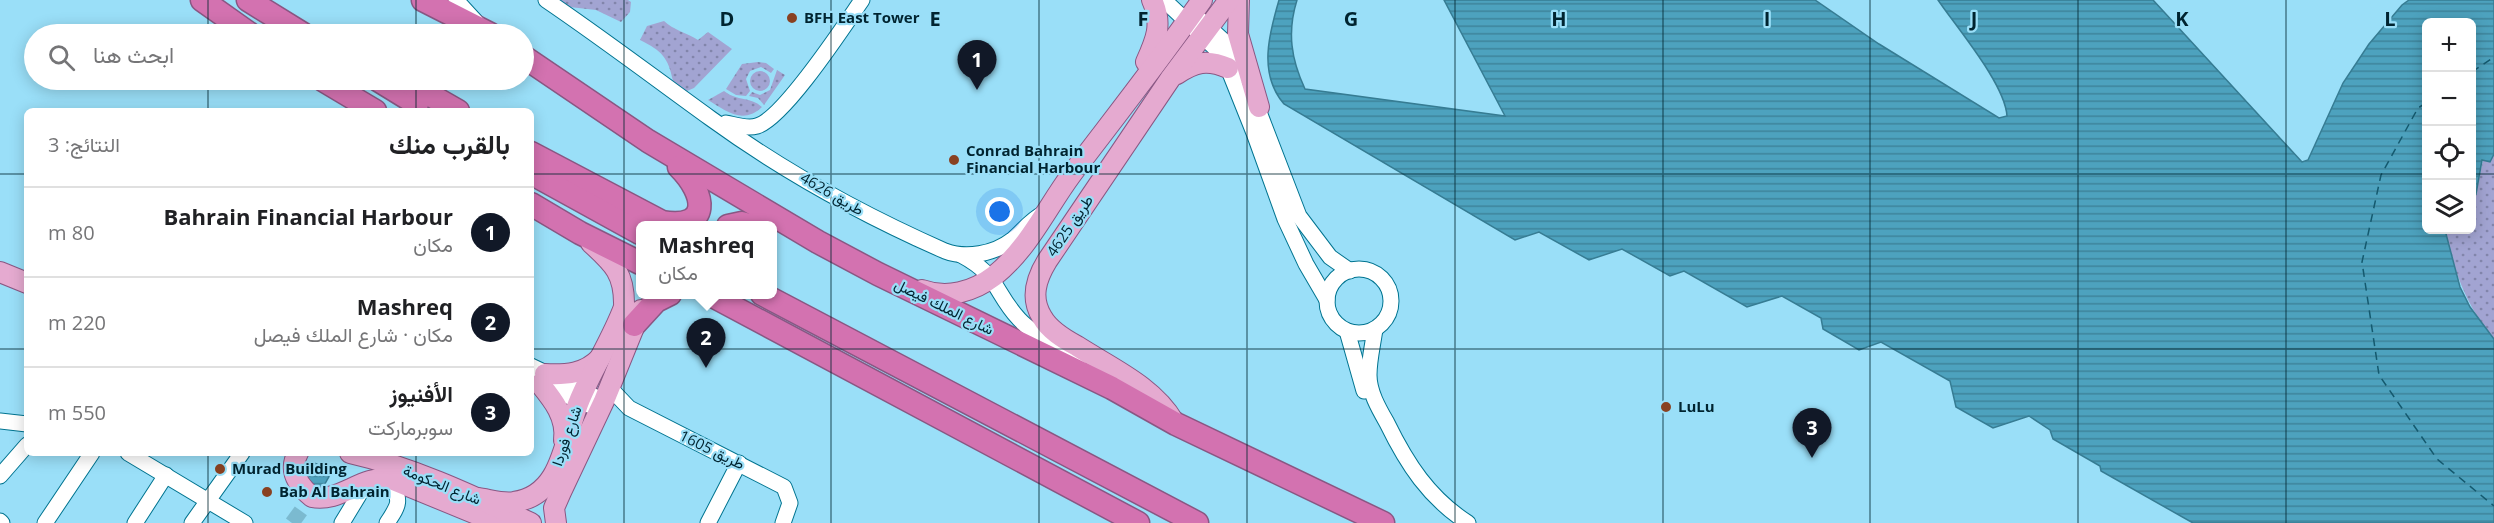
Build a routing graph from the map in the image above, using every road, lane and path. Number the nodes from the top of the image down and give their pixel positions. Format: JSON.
{"nodes":[{"id":1,"x":202,"y":0,"type":"edge"},
{"id":2,"x":248,"y":0,"type":"edge"},
{"id":3,"x":423,"y":0,"type":"edge"},
{"id":4,"x":456,"y":0,"type":"edge"},
{"id":5,"x":546,"y":0,"type":"edge"},
{"id":6,"x":862,"y":0,"type":"edge"},
{"id":7,"x":1152,"y":0,"type":"edge"},
{"id":8,"x":1164,"y":0,"type":"edge"},
{"id":9,"x":1230,"y":3,"type":"edge"},
{"id":10,"x":1193,"y":8,"type":"edge"},
{"id":11,"x":271,"y":16,"type":"junction"},
{"id":12,"x":236,"y":24,"type":"edge"},
{"id":13,"x":285,"y":24,"type":"edge"},
{"id":14,"x":290,"y":24,"type":"edge"},
{"id":15,"x":470,"y":24,"type":"edge"},
{"id":16,"x":478,"y":24,"type":"edge"},
{"id":17,"x":1205,"y":31,"type":"junction"},
{"id":18,"x":534,"y":64,"type":"edge"},
{"id":19,"x":1228,"y":68,"type":"junction"},
{"id":20,"x":1170,"y":79,"type":"junction"},
{"id":21,"x":340,"y":90,"type":"edge"},
{"id":22,"x":394,"y":90,"type":"edge"},
{"id":23,"x":421,"y":90,"type":"edge"},
{"id":24,"x":1137,"y":90,"type":"junction"},
{"id":25,"x":1259,"y":107,"type":"junction"},
{"id":26,"x":370,"y":108,"type":"edge"},
{"id":27,"x":423,"y":108,"type":"edge"},
{"id":28,"x":453,"y":108,"type":"edge"},
{"id":29,"x":711,"y":119,"type":"junction"},
{"id":30,"x":648,"y":141,"type":"junction"},
{"id":31,"x":534,"y":155,"type":"edge"},
{"id":32,"x":534,"y":175,"type":"edge"},
{"id":33,"x":534,"y":206,"type":"edge"},
{"id":34,"x":1047,"y":211,"type":"junction"},
{"id":35,"x":694,"y":220,"type":"edge"},
{"id":36,"x":660,"y":221,"type":"edge"},
{"id":37,"x":636,"y":231,"type":"edge"},
{"id":38,"x":580,"y":233,"type":"junction"},
{"id":39,"x":777,"y":236,"type":"edge"},
{"id":40,"x":818,"y":242,"type":"junction"},
{"id":41,"x":961,"y":255,"type":"junction"},
{"id":42,"x":636,"y":261,"type":"edge"},
{"id":43,"x":1350,"y":271,"type":"junction"},
{"id":44,"x":878,"y":274,"type":"junction"},
{"id":45,"x":2,"y":276,"type":"edge"},
{"id":46,"x":992,"y":277,"type":"junction"},
{"id":47,"x":24,"y":282,"type":"edge"},
{"id":48,"x":645,"y":299,"type":"edge"},
{"id":49,"x":660,"y":299,"type":"edge"},
{"id":50,"x":716,"y":299,"type":"edge"},
{"id":51,"x":771,"y":299,"type":"edge"},
{"id":52,"x":1327,"y":300,"type":"junction"},
{"id":53,"x":627,"y":323,"type":"junction"},
{"id":54,"x":1375,"y":329,"type":"junction"},
{"id":55,"x":1347,"y":331,"type":"junction"},
{"id":56,"x":600,"y":358,"type":"junction"},
{"id":57,"x":537,"y":376,"type":"edge"},
{"id":58,"x":1112,"y":388,"type":"junction"},
{"id":59,"x":580,"y":397,"type":"junction"},
{"id":60,"x":605,"y":400,"type":"junction"},
{"id":61,"x":0,"y":421,"type":"edge"},
{"id":62,"x":24,"y":424,"type":"edge"},
{"id":63,"x":1176,"y":424,"type":"junction"},
{"id":64,"x":24,"y":448,"type":"edge"},
{"id":65,"x":90,"y":456,"type":"edge"},
{"id":66,"x":133,"y":456,"type":"edge"},
{"id":67,"x":240,"y":456,"type":"edge"},
{"id":68,"x":296,"y":456,"type":"edge"},
{"id":69,"x":361,"y":456,"type":"edge"},
{"id":70,"x":562,"y":457,"type":"junction"},
{"id":71,"x":739,"y":463,"type":"junction"},
{"id":72,"x":166,"y":475,"type":"junction"},
{"id":73,"x":0,"y":476,"type":"edge"},
{"id":74,"x":392,"y":479,"type":"junction"},
{"id":75,"x":368,"y":480,"type":"junction"},
{"id":76,"x":209,"y":500,"type":"junction"},
{"id":77,"x":484,"y":515,"type":"edge"},
{"id":78,"x":45,"y":523,"type":"edge"},
{"id":79,"x":135,"y":523,"type":"edge"},
{"id":80,"x":192,"y":523,"type":"edge"},
{"id":81,"x":245,"y":523,"type":"edge"},
{"id":82,"x":342,"y":523,"type":"edge"},
{"id":83,"x":387,"y":523,"type":"edge"},
{"id":84,"x":531,"y":523,"type":"edge"},
{"id":85,"x":556,"y":523,"type":"edge"},
{"id":86,"x":708,"y":523,"type":"edge"},
{"id":87,"x":783,"y":523,"type":"edge"},
{"id":88,"x":1138,"y":523,"type":"edge"},
{"id":89,"x":1197,"y":523,"type":"edge"},
{"id":90,"x":1383,"y":523,"type":"edge"},
{"id":91,"x":1453,"y":523,"type":"edge"},
{"id":92,"x":1468,"y":523,"type":"edge"}],
"edges":[{"from":1,"to":12,"type":"highway"},
{"from":2,"to":11,"type":"highway"},
{"from":3,"to":15,"type":"highway"},
{"from":4,"to":16,"type":"street"},
{"from":5,"to":29,"type":"street","name":"طريق 4626"},
{"from":6,"to":29,"type":"street","name":"طريق 4626"},
{"from":7,"to":24,"type":"main road"},
{"from":8,"to":10,"type":"street"},
{"from":9,"to":10,"type":"street"},
{"from":9,"to":17,"type":"main road","name":"طريق 4625"},
{"from":9,"to":25,"type":"main road"},
{"from":10,"to":17,"type":"street"},
{"from":10,"to":24,"type":"main road","name":"طريق 4625"},
{"from":11,"to":13,"type":"highway"},
{"from":11,"to":14,"type":"highway"},
{"from":17,"to":19,"type":"street"},
{"from":17,"to":20,"type":"main road","name":"طريق 4625"},
{"from":17,"to":25,"type":"street"},
{"from":18,"to":30,"type":"highway","name":"شارع الملك فيصل"},
{"from":19,"to":20,"type":"main road"},
{"from":19,"to":52,"type":"street"},
{"from":20,"to":63,"type":"main road","name":"طريق 4625"},
{"from":21,"to":26,"type":"highway"},
{"from":22,"to":27,"type":"highway"},
{"from":23,"to":28,"type":"highway"},
{"from":24,"to":34,"type":"main road","name":"طريق 4625"},
{"from":25,"to":43,"type":"street"},
{"from":29,"to":41,"type":"street","name":"طريق 4626"},
{"from":30,"to":35,"type":"highway"},
{"from":30,"to":40,"type":"highway","name":"شارع الملك فيصل"},
{"from":31,"to":36,"type":"highway"},
{"from":32,"to":37,"type":"highway"},
{"from":33,"to":38,"type":"highway"},
{"from":34,"to":41,"type":"street","name":"طريق 4626"},
{"from":34,"to":46,"type":"main road","name":"طريق 4625"},
{"from":38,"to":42,"type":"highway"},
{"from":38,"to":53,"type":"main road"},
{"from":39,"to":40,"type":"highway"},
{"from":40,"to":44,"type":"highway","name":"شارع الملك فيصل"},
{"from":41,"to":46,"type":"street","name":"طريق 4626"},
{"from":43,"to":52,"type":"street"},
{"from":43,"to":54,"type":"street"},
{"from":44,"to":46,"type":"main road","name":"طريق 4625"},
{"from":44,"to":58,"type":"highway","name":"شارع الملك فيصل"},
{"from":45,"to":47,"type":"main road"},
{"from":46,"to":58,"type":"street","name":"طريق 4626"},
{"from":48,"to":53,"type":"main road","name":"شارع فوردا"},
{"from":49,"to":53,"type":"highway"},
{"from":50,"to":88,"type":"highway"},
{"from":51,"to":89,"type":"highway"},
{"from":52,"to":55,"type":"street"},
{"from":53,"to":56,"type":"main road","name":"شارع فوردا"},
{"from":53,"to":60,"type":"main road","name":"شارع فوردا"},
{"from":54,"to":55,"type":"street"},
{"from":54,"to":92,"type":"street"},
{"from":55,"to":91,"type":"street"},
{"from":56,"to":57,"type":"main road"},
{"from":56,"to":59,"type":"main road","name":"شارع فوردا"},
{"from":57,"to":59,"type":"street"},
{"from":57,"to":70,"type":"main road"},
{"from":58,"to":63,"type":"highway","name":"شارع الملك فيصل"},
{"from":59,"to":60,"type":"street"},
{"from":59,"to":70,"type":"main road","name":"شارع فوردا"},
{"from":60,"to":71,"type":"street","name":"طريق 1605"},
{"from":60,"to":85,"type":"main road","name":"شارع فوردا"},
{"from":61,"to":62,"type":"street"},
{"from":63,"to":90,"type":"highway","name":"شارع الملك فيصل"},
{"from":64,"to":73,"type":"street"},
{"from":65,"to":78,"type":"street"},
{"from":66,"to":72,"type":"street"},
{"from":67,"to":76,"type":"street"},
{"from":68,"to":75,"type":"main road","name":"شارع الحكومة"},
{"from":69,"to":77,"type":"main road","name":"شارع الحكومة"},
{"from":70,"to":77,"type":"main road","name":"شارع فوردا"},
{"from":71,"to":86,"type":"street"},
{"from":71,"to":87,"type":"street","name":"طريق 1605"},
{"from":72,"to":76,"type":"street"},
{"from":72,"to":79,"type":"street"},
{"from":74,"to":75,"type":"main road","name":"شارع الحكومة"},
{"from":74,"to":77,"type":"main road","name":"شارع الحكومة"},
{"from":74,"to":83,"type":"street"},
{"from":75,"to":82,"type":"street"},
{"from":76,"to":80,"type":"street"},
{"from":76,"to":81,"type":"street"},
{"from":77,"to":84,"type":"main road","name":"شارع الحكومة"}]}
